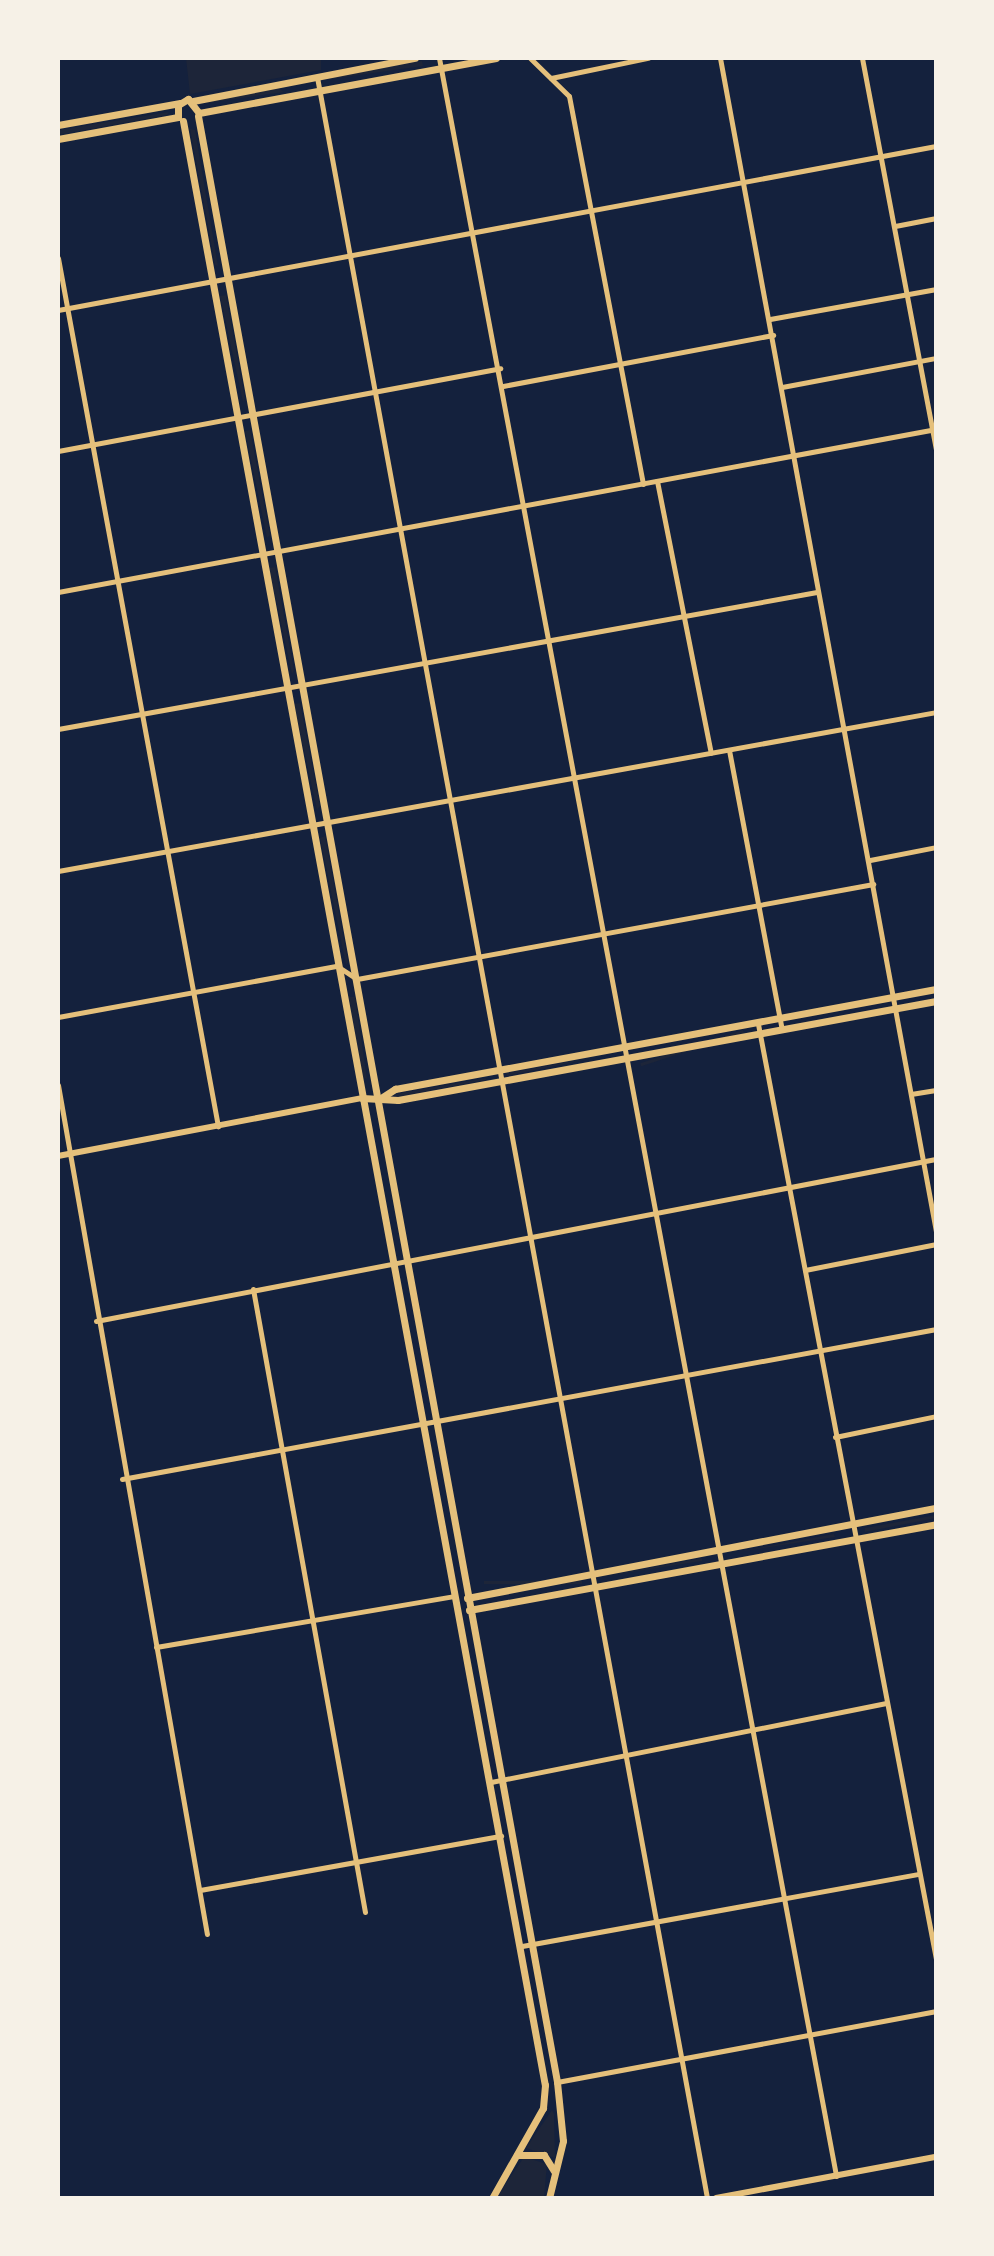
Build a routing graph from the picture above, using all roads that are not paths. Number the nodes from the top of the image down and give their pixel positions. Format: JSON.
{"nodes":[{"id":1,"x":415,"y":58,"type":"edge"},
{"id":2,"x":439,"y":58,"type":"edge"},
{"id":3,"x":496,"y":58,"type":"edge"},
{"id":4,"x":530,"y":58,"type":"edge"},
{"id":5,"x":648,"y":58,"type":"edge"},
{"id":6,"x":720,"y":58,"type":"edge"},
{"id":7,"x":862,"y":58,"type":"edge"},
{"id":8,"x":441,"y":67,"type":"junction"},
{"id":9,"x":317,"y":76,"type":"junction"},
{"id":10,"x":550,"y":78,"type":"junction"},
{"id":11,"x":319,"y":89,"type":"junction"},
{"id":12,"x":193,"y":101,"type":"junction"},
{"id":13,"x":180,"y":103,"type":"junction"},
{"id":14,"x":199,"y":114,"type":"junction"},
{"id":15,"x":180,"y":119,"type":"junction"},
{"id":16,"x":58,"y":125,"type":"edge"},
{"id":17,"x":58,"y":139,"type":"edge"},
{"id":18,"x":936,"y":146,"type":"edge"},
{"id":19,"x":880,"y":156,"type":"junction"},
{"id":20,"x":744,"y":182,"type":"junction"},
{"id":21,"x":591,"y":211,"type":"junction"},
{"id":22,"x":936,"y":218,"type":"edge"},
{"id":23,"x":895,"y":226,"type":"junction"},
{"id":24,"x":474,"y":236,"type":"junction"},
{"id":25,"x":353,"y":256,"type":"junction"},
{"id":26,"x":58,"y":258,"type":"edge"},
{"id":27,"x":228,"y":279,"type":"junction"},
{"id":28,"x":212,"y":281,"type":"junction"},
{"id":29,"x":936,"y":289,"type":"edge"},
{"id":30,"x":908,"y":295,"type":"junction"},
{"id":31,"x":69,"y":308,"type":"junction"},
{"id":32,"x":58,"y":310,"type":"edge"},
{"id":33,"x":770,"y":319,"type":"junction"},
{"id":34,"x":773,"y":335,"type":"junction"},
{"id":35,"x":936,"y":358,"type":"edge"},
{"id":36,"x":920,"y":361,"type":"junction"},
{"id":37,"x":620,"y":363,"type":"junction"},
{"id":38,"x":500,"y":368,"type":"junction"},
{"id":39,"x":503,"y":386,"type":"junction"},
{"id":40,"x":782,"y":387,"type":"junction"},
{"id":41,"x":378,"y":390,"type":"junction"},
{"id":42,"x":253,"y":414,"type":"junction"},
{"id":43,"x":237,"y":417,"type":"junction"},
{"id":44,"x":934,"y":429,"type":"edge"},
{"id":45,"x":94,"y":445,"type":"junction"},
{"id":46,"x":936,"y":449,"type":"edge"},
{"id":47,"x":58,"y":451,"type":"edge"},
{"id":48,"x":795,"y":455,"type":"junction"},
{"id":49,"x":657,"y":481,"type":"junction"},
{"id":50,"x":643,"y":484,"type":"junction"},
{"id":51,"x":526,"y":505,"type":"junction"},
{"id":52,"x":403,"y":528,"type":"junction"},
{"id":53,"x":278,"y":551,"type":"junction"},
{"id":54,"x":261,"y":554,"type":"junction"},
{"id":55,"x":119,"y":580,"type":"junction"},
{"id":56,"x":58,"y":592,"type":"edge"},
{"id":57,"x":817,"y":592,"type":"junction"},
{"id":58,"x":683,"y":617,"type":"junction"},
{"id":59,"x":552,"y":642,"type":"junction"},
{"id":60,"x":427,"y":662,"type":"junction"},
{"id":61,"x":303,"y":686,"type":"junction"},
{"id":62,"x":286,"y":689,"type":"junction"},
{"id":63,"x":936,"y":712,"type":"edge"},
{"id":64,"x":144,"y":714,"type":"junction"},
{"id":65,"x":844,"y":727,"type":"junction"},
{"id":66,"x":58,"y":729,"type":"edge"},
{"id":67,"x":729,"y":750,"type":"junction"},
{"id":68,"x":711,"y":753,"type":"junction"},
{"id":69,"x":572,"y":777,"type":"junction"},
{"id":70,"x":450,"y":798,"type":"junction"},
{"id":71,"x":327,"y":822,"type":"junction"},
{"id":72,"x":311,"y":824,"type":"junction"},
{"id":73,"x":936,"y":847,"type":"edge"},
{"id":74,"x":169,"y":850,"type":"junction"},
{"id":75,"x":870,"y":860,"type":"junction"},
{"id":76,"x":58,"y":871,"type":"edge"},
{"id":77,"x":873,"y":884,"type":"junction"},
{"id":78,"x":760,"y":903,"type":"junction"},
{"id":79,"x":601,"y":932,"type":"junction"},
{"id":80,"x":477,"y":955,"type":"junction"},
{"id":81,"x":337,"y":966,"type":"junction"},
{"id":82,"x":357,"y":979,"type":"junction"},
{"id":83,"x":936,"y":989,"type":"edge"},
{"id":84,"x":190,"y":993,"type":"junction"},
{"id":85,"x":893,"y":997,"type":"junction"},
{"id":86,"x":936,"y":1001,"type":"edge"},
{"id":87,"x":896,"y":1008,"type":"junction"},
{"id":88,"x":58,"y":1017,"type":"edge"},
{"id":89,"x":779,"y":1019,"type":"junction"},
{"id":90,"x":758,"y":1024,"type":"junction"},
{"id":91,"x":782,"y":1031,"type":"junction"},
{"id":92,"x":760,"y":1035,"type":"junction"},
{"id":93,"x":620,"y":1048,"type":"junction"},
{"id":94,"x":622,"y":1059,"type":"junction"},
{"id":95,"x":498,"y":1071,"type":"junction"},
{"id":96,"x":502,"y":1082,"type":"junction"},
{"id":97,"x":58,"y":1085,"type":"edge"},
{"id":98,"x":936,"y":1090,"type":"edge"},
{"id":99,"x":911,"y":1094,"type":"junction"},
{"id":100,"x":362,"y":1098,"type":"junction"},
{"id":101,"x":379,"y":1099,"type":"junction"},
{"id":102,"x":218,"y":1126,"type":"junction"},
{"id":103,"x":71,"y":1154,"type":"junction"},
{"id":104,"x":58,"y":1156,"type":"edge"},
{"id":105,"x":936,"y":1159,"type":"edge"},
{"id":106,"x":923,"y":1162,"type":"junction"},
{"id":107,"x":790,"y":1188,"type":"junction"},
{"id":108,"x":653,"y":1212,"type":"junction"},
{"id":109,"x":936,"y":1232,"type":"edge"},
{"id":110,"x":533,"y":1235,"type":"junction"},
{"id":111,"x":936,"y":1244,"type":"edge"},
{"id":112,"x":407,"y":1259,"type":"junction"},
{"id":113,"x":395,"y":1262,"type":"junction"},
{"id":114,"x":805,"y":1270,"type":"junction"},
{"id":115,"x":253,"y":1289,"type":"junction"},
{"id":116,"x":96,"y":1321,"type":"junction"},
{"id":117,"x":936,"y":1329,"type":"edge"},
{"id":118,"x":818,"y":1352,"type":"junction"},
{"id":119,"x":685,"y":1377,"type":"junction"},
{"id":120,"x":563,"y":1399,"type":"junction"},
{"id":121,"x":936,"y":1416,"type":"edge"},
{"id":122,"x":438,"y":1424,"type":"junction"},
{"id":123,"x":425,"y":1426,"type":"junction"},
{"id":124,"x":835,"y":1437,"type":"junction"},
{"id":125,"x":284,"y":1453,"type":"junction"},
{"id":126,"x":122,"y":1479,"type":"junction"},
{"id":127,"x":936,"y":1508,"type":"edge"},
{"id":128,"x":851,"y":1524,"type":"junction"},
{"id":129,"x":936,"y":1524,"type":"edge"},
{"id":130,"x":854,"y":1540,"type":"junction"},
{"id":131,"x":718,"y":1549,"type":"junction"},
{"id":132,"x":720,"y":1565,"type":"junction"},
{"id":133,"x":594,"y":1572,"type":"junction"},
{"id":134,"x":597,"y":1587,"type":"junction"},
{"id":135,"x":456,"y":1595,"type":"junction"},
{"id":136,"x":468,"y":1598,"type":"junction"},
{"id":137,"x":470,"y":1610,"type":"junction"},
{"id":138,"x":459,"y":1612,"type":"junction"},
{"id":139,"x":315,"y":1621,"type":"junction"},
{"id":140,"x":156,"y":1647,"type":"junction"},
{"id":141,"x":886,"y":1703,"type":"junction"},
{"id":142,"x":751,"y":1729,"type":"junction"},
{"id":143,"x":629,"y":1754,"type":"junction"},
{"id":144,"x":503,"y":1780,"type":"junction"},
{"id":145,"x":491,"y":1782,"type":"junction"},
{"id":146,"x":501,"y":1836,"type":"junction"},
{"id":147,"x":357,"y":1861,"type":"junction"},
{"id":148,"x":918,"y":1874,"type":"junction"},
{"id":149,"x":200,"y":1890,"type":"junction"},
{"id":150,"x":783,"y":1898,"type":"junction"},
{"id":151,"x":365,"y":1912,"type":"dead end"},
{"id":152,"x":659,"y":1921,"type":"junction"},
{"id":153,"x":207,"y":1934,"type":"dead end"},
{"id":154,"x":533,"y":1945,"type":"junction"},
{"id":155,"x":522,"y":1946,"type":"junction"},
{"id":156,"x":936,"y":1959,"type":"edge"},
{"id":157,"x":936,"y":2011,"type":"edge"},
{"id":158,"x":809,"y":2035,"type":"junction"},
{"id":159,"x":684,"y":2059,"type":"junction"},
{"id":160,"x":557,"y":2082,"type":"junction"},
{"id":161,"x":517,"y":2155,"type":"junction"},
{"id":162,"x":936,"y":2157,"type":"edge"},
{"id":163,"x":555,"y":2173,"type":"junction"},
{"id":164,"x":836,"y":2176,"type":"junction"},
{"id":165,"x":550,"y":2197,"type":"edge"},
{"id":166,"x":492,"y":2198,"type":"edge"},
{"id":167,"x":707,"y":2198,"type":"edge"},
{"id":168,"x":716,"y":2198,"type":"edge"}],
"edges":[{"from":1,"to":9,"type":"main road"},
{"from":2,"to":8,"type":"street"},
{"from":3,"to":8,"type":"main road"},
{"from":4,"to":10,"type":"street"},
{"from":5,"to":10,"type":"street"},
{"from":6,"to":20,"type":"street"},
{"from":7,"to":19,"type":"street"},
{"from":8,"to":11,"type":"main road"},
{"from":8,"to":24,"type":"street"},
{"from":9,"to":11,"type":"street"},
{"from":9,"to":12,"type":"main road"},
{"from":10,"to":21,"type":"street"},
{"from":11,"to":14,"type":"main road"},
{"from":11,"to":25,"type":"street"},
{"from":12,"to":13,"type":"main road"},
{"from":12,"to":14,"type":"main road"},
{"from":13,"to":15,"type":"main road"},
{"from":13,"to":16,"type":"main road"},
{"from":14,"to":15,"type":"main road"},
{"from":14,"to":27,"type":"main road"},
{"from":15,"to":17,"type":"main road"},
{"from":15,"to":28,"type":"main road"},
{"from":18,"to":19,"type":"street"},
{"from":19,"to":20,"type":"street"},
{"from":19,"to":23,"type":"street"},
{"from":20,"to":21,"type":"street"},
{"from":20,"to":33,"type":"street"},
{"from":21,"to":24,"type":"street"},
{"from":21,"to":37,"type":"street"},
{"from":22,"to":23,"type":"street"},
{"from":23,"to":30,"type":"street"},
{"from":24,"to":25,"type":"street"},
{"from":24,"to":38,"type":"street"},
{"from":25,"to":27,"type":"street"},
{"from":25,"to":41,"type":"street"},
{"from":26,"to":31,"type":"street"},
{"from":27,"to":28,"type":"street"},
{"from":27,"to":42,"type":"main road"},
{"from":28,"to":31,"type":"street"},
{"from":28,"to":43,"type":"main road"},
{"from":29,"to":30,"type":"street"},
{"from":30,"to":33,"type":"street"},
{"from":30,"to":36,"type":"street"},
{"from":31,"to":32,"type":"street"},
{"from":31,"to":45,"type":"street"},
{"from":33,"to":34,"type":"street"},
{"from":34,"to":37,"type":"street"},
{"from":34,"to":40,"type":"street"},
{"from":35,"to":36,"type":"street"},
{"from":36,"to":40,"type":"street"},
{"from":36,"to":44,"type":"street"},
{"from":37,"to":39,"type":"street"},
{"from":37,"to":50,"type":"street"},
{"from":38,"to":39,"type":"street"},
{"from":38,"to":41,"type":"street"},
{"from":39,"to":51,"type":"street"},
{"from":40,"to":48,"type":"street"},
{"from":41,"to":42,"type":"street"},
{"from":41,"to":52,"type":"street"},
{"from":42,"to":43,"type":"street"},
{"from":42,"to":53,"type":"main road"},
{"from":43,"to":45,"type":"street"},
{"from":43,"to":54,"type":"main road"},
{"from":44,"to":46,"type":"street"},
{"from":44,"to":48,"type":"street"},
{"from":45,"to":47,"type":"street"},
{"from":45,"to":55,"type":"street"},
{"from":48,"to":49,"type":"street"},
{"from":48,"to":57,"type":"street"},
{"from":49,"to":50,"type":"street"},
{"from":49,"to":58,"type":"street"},
{"from":50,"to":51,"type":"street"},
{"from":51,"to":52,"type":"street"},
{"from":51,"to":59,"type":"street"},
{"from":52,"to":53,"type":"street"},
{"from":52,"to":60,"type":"street"},
{"from":53,"to":54,"type":"street"},
{"from":53,"to":61,"type":"main road"},
{"from":54,"to":55,"type":"street"},
{"from":54,"to":62,"type":"main road"},
{"from":55,"to":56,"type":"street"},
{"from":55,"to":64,"type":"street"},
{"from":57,"to":58,"type":"street"},
{"from":57,"to":65,"type":"street"},
{"from":58,"to":59,"type":"street"},
{"from":58,"to":68,"type":"street"},
{"from":59,"to":60,"type":"street"},
{"from":59,"to":69,"type":"street"},
{"from":60,"to":61,"type":"street"},
{"from":60,"to":70,"type":"street"},
{"from":61,"to":62,"type":"street"},
{"from":61,"to":71,"type":"main road"},
{"from":62,"to":64,"type":"street"},
{"from":62,"to":72,"type":"main road"},
{"from":63,"to":65,"type":"street"},
{"from":64,"to":66,"type":"street"},
{"from":64,"to":74,"type":"street"},
{"from":65,"to":67,"type":"street"},
{"from":65,"to":75,"type":"street"},
{"from":67,"to":68,"type":"street"},
{"from":67,"to":78,"type":"street"},
{"from":68,"to":69,"type":"street"},
{"from":69,"to":70,"type":"street"},
{"from":69,"to":79,"type":"street"},
{"from":70,"to":71,"type":"street"},
{"from":70,"to":80,"type":"street"},
{"from":71,"to":72,"type":"street"},
{"from":71,"to":82,"type":"main road"},
{"from":72,"to":74,"type":"street"},
{"from":72,"to":81,"type":"main road"},
{"from":73,"to":75,"type":"street"},
{"from":74,"to":76,"type":"street"},
{"from":74,"to":84,"type":"street"},
{"from":75,"to":77,"type":"street"},
{"from":77,"to":78,"type":"street"},
{"from":77,"to":85,"type":"street"},
{"from":78,"to":79,"type":"street"},
{"from":78,"to":89,"type":"street"},
{"from":79,"to":80,"type":"street"},
{"from":79,"to":93,"type":"street"},
{"from":80,"to":82,"type":"street"},
{"from":80,"to":95,"type":"street"},
{"from":81,"to":82,"type":"street"},
{"from":81,"to":84,"type":"street"},
{"from":81,"to":100,"type":"main road"},
{"from":82,"to":101,"type":"main road"},
{"from":83,"to":85,"type":"main road"},
{"from":84,"to":88,"type":"street"},
{"from":84,"to":102,"type":"street"},
{"from":85,"to":87,"type":"street"},
{"from":85,"to":89,"type":"main road"},
{"from":86,"to":87,"type":"main road"},
{"from":87,"to":91,"type":"main road"},
{"from":87,"to":99,"type":"street"},
{"from":89,"to":90,"type":"main road"},
{"from":89,"to":91,"type":"street"},
{"from":90,"to":92,"type":"street"},
{"from":90,"to":93,"type":"main road"},
{"from":91,"to":92,"type":"main road"},
{"from":92,"to":94,"type":"main road"},
{"from":92,"to":107,"type":"street"},
{"from":93,"to":94,"type":"street"},
{"from":93,"to":95,"type":"main road"},
{"from":94,"to":96,"type":"main road"},
{"from":94,"to":108,"type":"street"},
{"from":95,"to":96,"type":"street"},
{"from":95,"to":101,"type":"main road"},
{"from":96,"to":101,"type":"main road"},
{"from":96,"to":110,"type":"street"},
{"from":97,"to":103,"type":"street"},
{"from":98,"to":99,"type":"street"},
{"from":99,"to":106,"type":"street"},
{"from":100,"to":101,"type":"main road"},
{"from":100,"to":102,"type":"street"},
{"from":100,"to":113,"type":"main road"},
{"from":101,"to":112,"type":"main road"},
{"from":102,"to":103,"type":"street"},
{"from":103,"to":104,"type":"street"},
{"from":103,"to":116,"type":"street"},
{"from":105,"to":106,"type":"street"},
{"from":106,"to":107,"type":"street"},
{"from":106,"to":109,"type":"street"},
{"from":107,"to":108,"type":"street"},
{"from":107,"to":114,"type":"street"},
{"from":108,"to":110,"type":"street"},
{"from":108,"to":119,"type":"street"},
{"from":110,"to":112,"type":"street"},
{"from":110,"to":120,"type":"street"},
{"from":111,"to":114,"type":"street"},
{"from":112,"to":113,"type":"street"},
{"from":112,"to":122,"type":"main road"},
{"from":113,"to":115,"type":"street"},
{"from":113,"to":123,"type":"main road"},
{"from":114,"to":118,"type":"street"},
{"from":115,"to":116,"type":"street"},
{"from":115,"to":125,"type":"street"},
{"from":116,"to":126,"type":"street"},
{"from":117,"to":118,"type":"street"},
{"from":118,"to":119,"type":"street"},
{"from":118,"to":124,"type":"street"},
{"from":119,"to":120,"type":"street"},
{"from":119,"to":131,"type":"street"},
{"from":120,"to":122,"type":"street"},
{"from":120,"to":133,"type":"street"},
{"from":121,"to":124,"type":"street"},
{"from":122,"to":123,"type":"street"},
{"from":122,"to":136,"type":"main road"},
{"from":123,"to":125,"type":"street"},
{"from":123,"to":135,"type":"main road"},
{"from":124,"to":128,"type":"street"},
{"from":125,"to":126,"type":"street"},
{"from":125,"to":139,"type":"street"},
{"from":126,"to":140,"type":"street"},
{"from":127,"to":128,"type":"main road"},
{"from":128,"to":130,"type":"street"},
{"from":128,"to":131,"type":"main road"},
{"from":129,"to":130,"type":"main road"},
{"from":130,"to":132,"type":"main road"},
{"from":130,"to":141,"type":"street"},
{"from":131,"to":132,"type":"street"},
{"from":131,"to":133,"type":"main road"},
{"from":132,"to":134,"type":"main road"},
{"from":132,"to":142,"type":"street"},
{"from":133,"to":134,"type":"street"},
{"from":133,"to":136,"type":"main road"},
{"from":134,"to":137,"type":"main road"},
{"from":134,"to":143,"type":"street"},
{"from":135,"to":136,"type":"main road"},
{"from":135,"to":138,"type":"main road"},
{"from":135,"to":139,"type":"street"},
{"from":136,"to":137,"type":"main road"},
{"from":137,"to":138,"type":"main road"},
{"from":137,"to":144,"type":"main road"},
{"from":138,"to":145,"type":"main road"},
{"from":139,"to":140,"type":"street"},
{"from":139,"to":147,"type":"street"},
{"from":140,"to":149,"type":"street"},
{"from":141,"to":142,"type":"street"},
{"from":141,"to":148,"type":"street"},
{"from":142,"to":143,"type":"street"},
{"from":142,"to":150,"type":"street"},
{"from":143,"to":144,"type":"street"},
{"from":143,"to":152,"type":"street"},
{"from":144,"to":145,"type":"street"},
{"from":144,"to":154,"type":"main road"},
{"from":145,"to":146,"type":"main road"},
{"from":146,"to":147,"type":"street"},
{"from":146,"to":155,"type":"main road"},
{"from":147,"to":149,"type":"street"},
{"from":147,"to":151,"type":"street"},
{"from":148,"to":150,"type":"street"},
{"from":148,"to":156,"type":"street"},
{"from":149,"to":153,"type":"street"},
{"from":150,"to":152,"type":"street"},
{"from":150,"to":158,"type":"street"},
{"from":152,"to":154,"type":"street"},
{"from":152,"to":159,"type":"street"},
{"from":154,"to":155,"type":"street"},
{"from":154,"to":160,"type":"main road"},
{"from":155,"to":161,"type":"main road"},
{"from":157,"to":158,"type":"street"},
{"from":158,"to":159,"type":"street"},
{"from":158,"to":164,"type":"street"},
{"from":159,"to":160,"type":"street"},
{"from":159,"to":167,"type":"street"},
{"from":160,"to":163,"type":"main road"},
{"from":161,"to":163,"type":"main road"},
{"from":161,"to":166,"type":"main road"},
{"from":162,"to":164,"type":"street"},
{"from":163,"to":165,"type":"main road"},
{"from":164,"to":168,"type":"street"}]}
